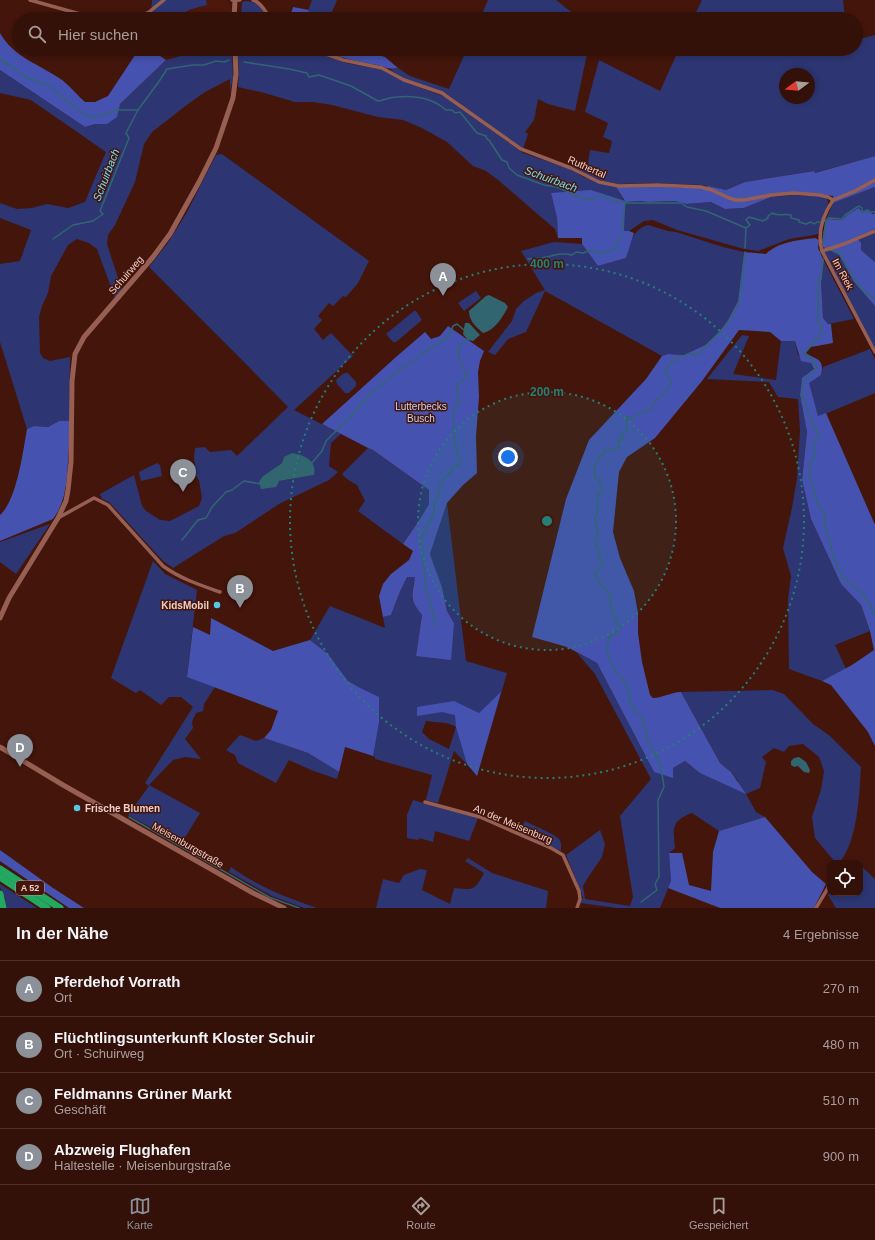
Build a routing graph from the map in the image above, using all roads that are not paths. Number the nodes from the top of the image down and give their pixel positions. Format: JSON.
{"nodes":[{"id":1,"x":30,"y":0,"type":"edge"},
{"id":2,"x":164,"y":0,"type":"edge"},
{"id":3,"x":232,"y":0,"type":"edge"},
{"id":4,"x":235,"y":0,"type":"edge"},
{"id":5,"x":240,"y":0,"type":"edge"},
{"id":6,"x":253,"y":0,"type":"edge"},
{"id":7,"x":73,"y":12,"type":"edge"},
{"id":8,"x":149,"y":12,"type":"edge"},
{"id":9,"x":234,"y":12,"type":"edge"},
{"id":10,"x":266,"y":12,"type":"edge"},
{"id":11,"x":235,"y":56,"type":"edge"},
{"id":12,"x":332,"y":56,"type":"edge"},
{"id":13,"x":875,"y":180,"type":"edge"},
{"id":14,"x":833,"y":200,"type":"junction"},
{"id":15,"x":875,"y":231,"type":"edge"},
{"id":16,"x":822,"y":251,"type":"junction"},
{"id":17,"x":875,"y":352,"type":"edge"},
{"id":18,"x":58,"y":518,"type":"junction"},
{"id":19,"x":220,"y":592,"type":"dead end"},
{"id":20,"x":0,"y":618,"type":"edge"},
{"id":21,"x":0,"y":747,"type":"edge"},
{"id":22,"x":425,"y":802,"type":"dead end"},
{"id":23,"x":0,"y":869,"type":"edge"},
{"id":24,"x":0,"y":877,"type":"edge"},
{"id":25,"x":827,"y":890,"type":"edge"},
{"id":26,"x":0,"y":894,"type":"edge"},
{"id":27,"x":3,"y":908,"type":"edge"},
{"id":28,"x":47,"y":908,"type":"edge"},
{"id":29,"x":60,"y":908,"type":"edge"},
{"id":30,"x":284,"y":908,"type":"edge"},
{"id":31,"x":577,"y":908,"type":"edge"},
{"id":32,"x":816,"y":908,"type":"edge"}],
"edges":[{"from":1,"to":7,"type":"street"},
{"from":2,"to":8,"type":"street"},
{"from":3,"to":4,"type":"street"},
{"from":4,"to":5,"type":"street"},
{"from":4,"to":9,"type":"main road"},
{"from":6,"to":10,"type":"street"},
{"from":11,"to":18,"type":"main road","name":"Schuirweg"},
{"from":12,"to":14,"type":"street","name":"Ruthertal"},
{"from":13,"to":14,"type":"street"},
{"from":14,"to":16,"type":"street","name":"Im Riek"},
{"from":15,"to":16,"type":"street"},
{"from":16,"to":17,"type":"street","name":"Im Riek"},
{"from":18,"to":19,"type":"street","name":"Schuirweg"},
{"from":18,"to":20,"type":"main road","name":"Schuirweg"},
{"from":21,"to":30,"type":"main road","name":"Meisenburgstraße"},
{"from":22,"to":31,"type":"street","name":"An der Meisenburg"},
{"from":23,"to":29,"type":"highway","number":"A 52"},
{"from":24,"to":28,"type":"highway","number":"A 52"},
{"from":25,"to":32,"type":"street"},
{"from":26,"to":27,"type":"highway"}]}
